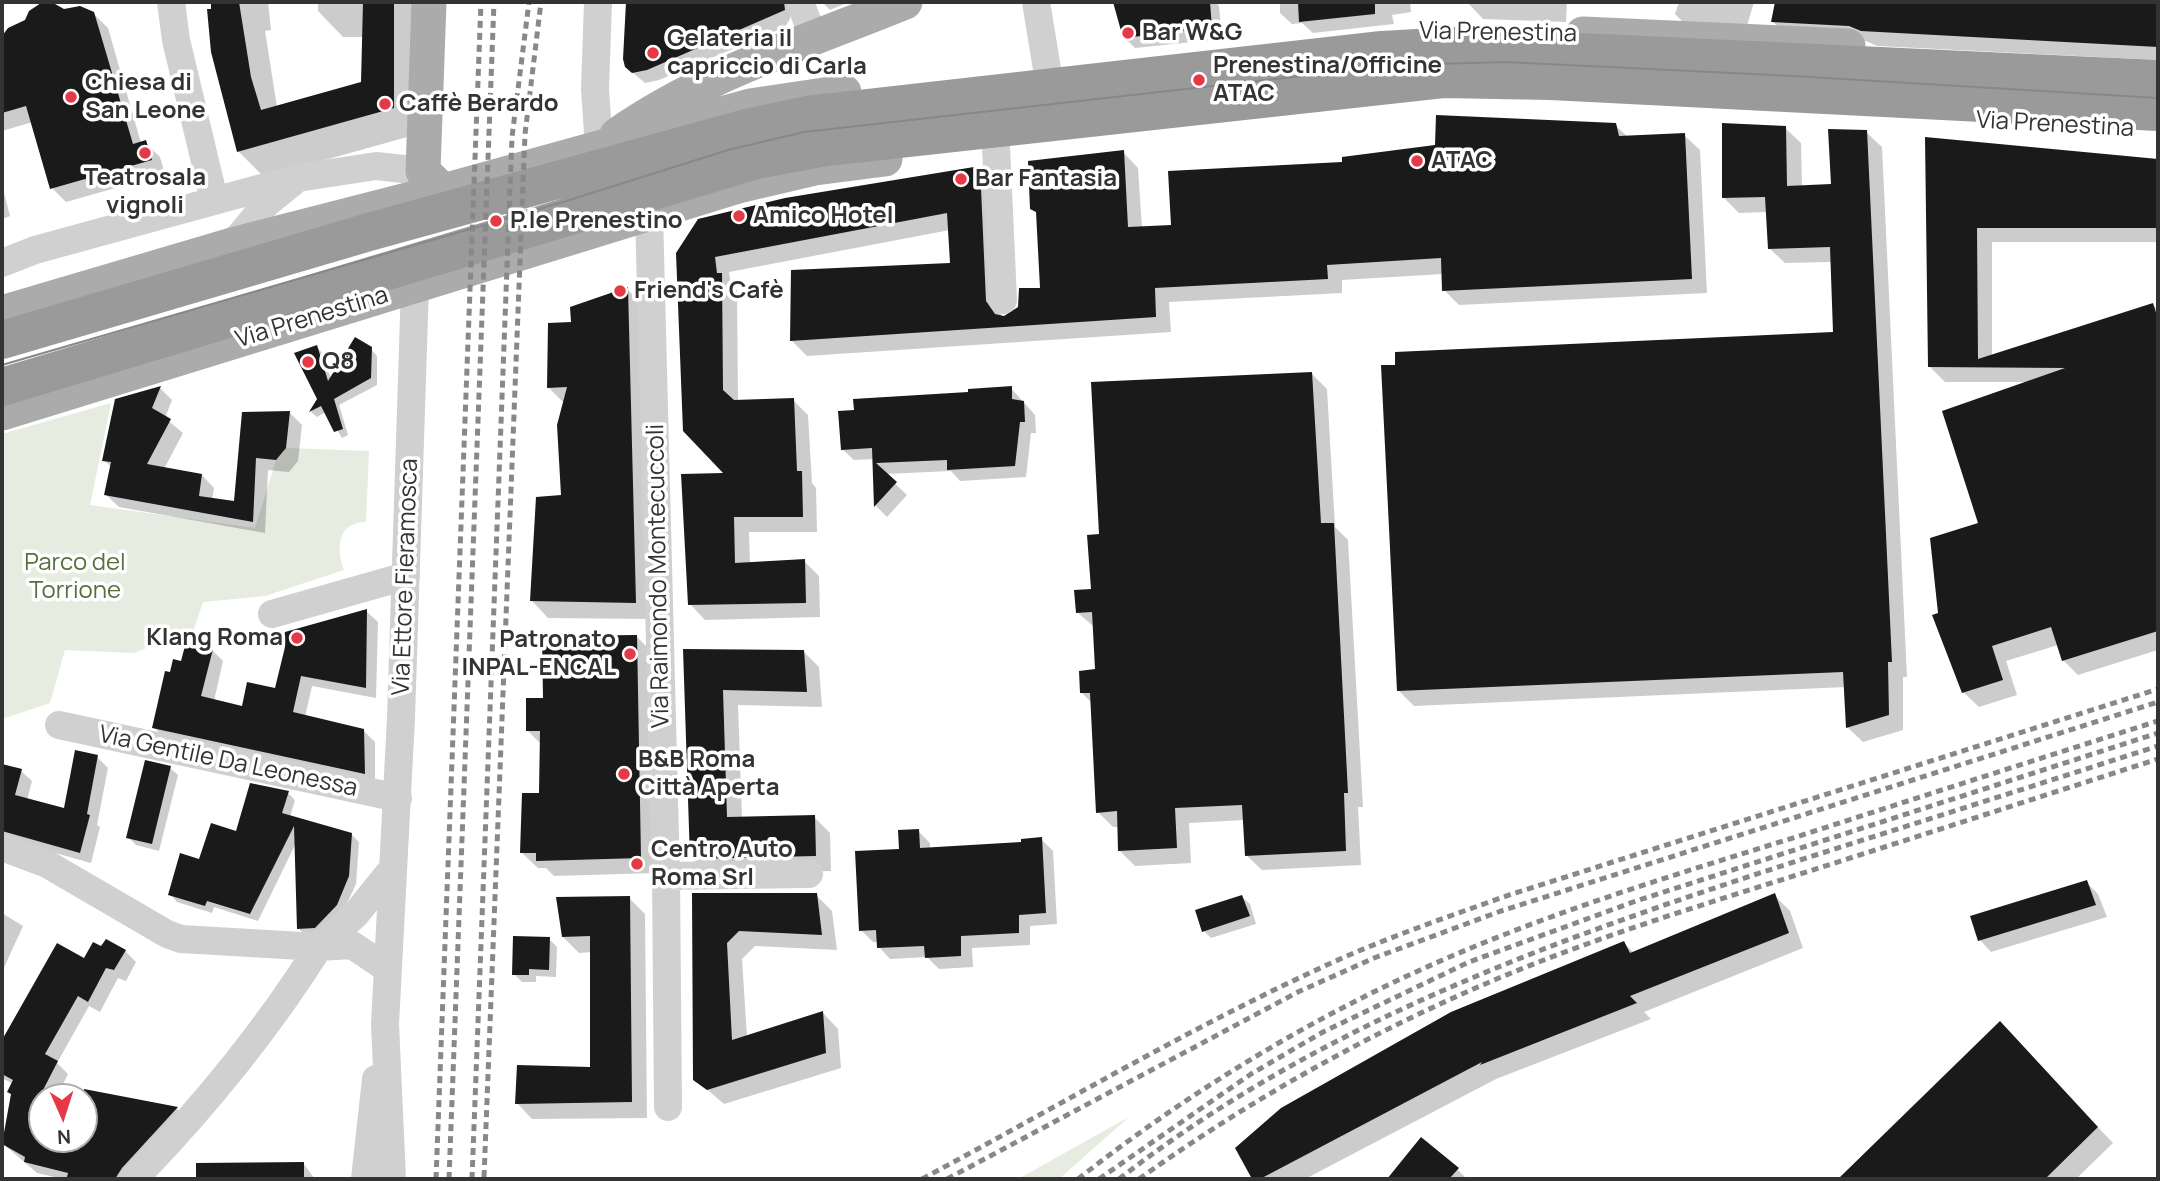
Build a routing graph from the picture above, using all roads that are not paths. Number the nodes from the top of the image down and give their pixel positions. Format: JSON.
{"nodes":[{"id":1,"x":171,"y":2,"type":"edge"},
{"id":2,"x":429,"y":2,"type":"edge"},
{"id":3,"x":598,"y":2,"type":"edge"},
{"id":4,"x":800,"y":2,"type":"edge"},
{"id":5,"x":905,"y":2,"type":"edge"},
{"id":6,"x":1036,"y":2,"type":"edge"},
{"id":7,"x":814,"y":39,"type":"junction"},
{"id":8,"x":2158,"y":60,"type":"edge"},
{"id":9,"x":1047,"y":69,"type":"junction"},
{"id":10,"x":712,"y":79,"type":"junction"},
{"id":11,"x":2158,"y":79,"type":"edge"},
{"id":12,"x":2158,"y":112,"type":"edge"},
{"id":13,"x":694,"y":122,"type":"junction"},
{"id":14,"x":2158,"y":131,"type":"edge"},
{"id":15,"x":996,"y":146,"type":"junction"},
{"id":16,"x":585,"y":151,"type":"junction"},
{"id":17,"x":298,"y":178,"type":"junction"},
{"id":18,"x":441,"y":183,"type":"junction"},
{"id":19,"x":214,"y":199,"type":"junction"},
{"id":20,"x":638,"y":211,"type":"junction"},
{"id":21,"x":232,"y":245,"type":"junction"},
{"id":22,"x":2,"y":263,"type":"edge"},
{"id":23,"x":415,"y":286,"type":"junction"},
{"id":24,"x":1003,"y":300,"type":"dead end"},
{"id":25,"x":2,"y":313,"type":"edge"},
{"id":26,"x":2,"y":340,"type":"edge"},
{"id":27,"x":2,"y":387,"type":"edge"},
{"id":28,"x":2,"y":413,"type":"edge"},
{"id":29,"x":406,"y":576,"type":"junction"},
{"id":30,"x":272,"y":614,"type":"dead end"},
{"id":31,"x":60,"y":725,"type":"dead end"},
{"id":32,"x":398,"y":798,"type":"junction"},
{"id":33,"x":2,"y":846,"type":"edge"},
{"id":34,"x":393,"y":868,"type":"junction"},
{"id":35,"x":809,"y":874,"type":"dead end"},
{"id":36,"x":666,"y":876,"type":"junction"},
{"id":37,"x":319,"y":947,"type":"junction"},
{"id":38,"x":388,"y":969,"type":"junction"},
{"id":39,"x":385,"y":1024,"type":"junction"},
{"id":40,"x":667,"y":1107,"type":"dead end"},
{"id":41,"x":134,"y":1179,"type":"edge"},
{"id":42,"x":365,"y":1179,"type":"edge"},
{"id":43,"x":392,"y":1179,"type":"edge"}],
"edges":[{"from":1,"to":19,"type":"street"},
{"from":2,"to":18,"type":"main road"},
{"from":3,"to":16,"type":"street"},
{"from":4,"to":7,"type":"street"},
{"from":5,"to":7,"type":"main road"},
{"from":6,"to":9,"type":"street"},
{"from":7,"to":10,"type":"main road"},
{"from":8,"to":9,"type":"main road","name":"Via Prenestina"},
{"from":9,"to":13,"type":"main road","name":"Via Prenestina"},
{"from":10,"to":13,"type":"main road"},
{"from":10,"to":16,"type":"main road"},
{"from":11,"to":26,"type":"highway"},
{"from":12,"to":27,"type":"highway"},
{"from":13,"to":16,"type":"main road","name":"Via Prenestina"},
{"from":13,"to":20,"type":"main road"},
{"from":14,"to":15,"type":"main road","name":"Via Prenestina"},
{"from":15,"to":20,"type":"main road","name":"Via Prenestina"},
{"from":15,"to":24,"type":"street"},
{"from":16,"to":18,"type":"main road"},
{"from":16,"to":20,"type":"street","name":"Via Raimondo Montecuccoli"},
{"from":17,"to":18,"type":"street"},
{"from":17,"to":19,"type":"street"},
{"from":17,"to":21,"type":"street"},
{"from":18,"to":21,"type":"main road"},
{"from":19,"to":22,"type":"street"},
{"from":20,"to":23,"type":"main road","name":"Via Prenestina"},
{"from":20,"to":36,"type":"street","name":"Via Raimondo Montecuccoli"},
{"from":21,"to":25,"type":"main road"},
{"from":23,"to":28,"type":"main road","name":"Via Prenestina"},
{"from":23,"to":29,"type":"street","name":"Via Ettore Fieramosca"},
{"from":29,"to":30,"type":"street"},
{"from":29,"to":32,"type":"street","name":"Via Ettore Fieramosca"},
{"from":31,"to":32,"type":"street","name":"Via Gentile Da Leonessa"},
{"from":32,"to":34,"type":"street","name":"Via Ettore Fieramosca"},
{"from":33,"to":37,"type":"street"},
{"from":34,"to":37,"type":"street"},
{"from":34,"to":38,"type":"street","name":"Via Ettore Fieramosca"},
{"from":35,"to":36,"type":"street"},
{"from":36,"to":40,"type":"street","name":"Via Raimondo Montecuccoli"},
{"from":37,"to":38,"type":"street"},
{"from":37,"to":41,"type":"street"},
{"from":38,"to":39,"type":"street","name":"Via Ettore Fieramosca"},
{"from":39,"to":42,"type":"street","name":"Via Ettore Fieramosca"},
{"from":39,"to":43,"type":"street","name":"Via Ettore Fieramosca"}]}
